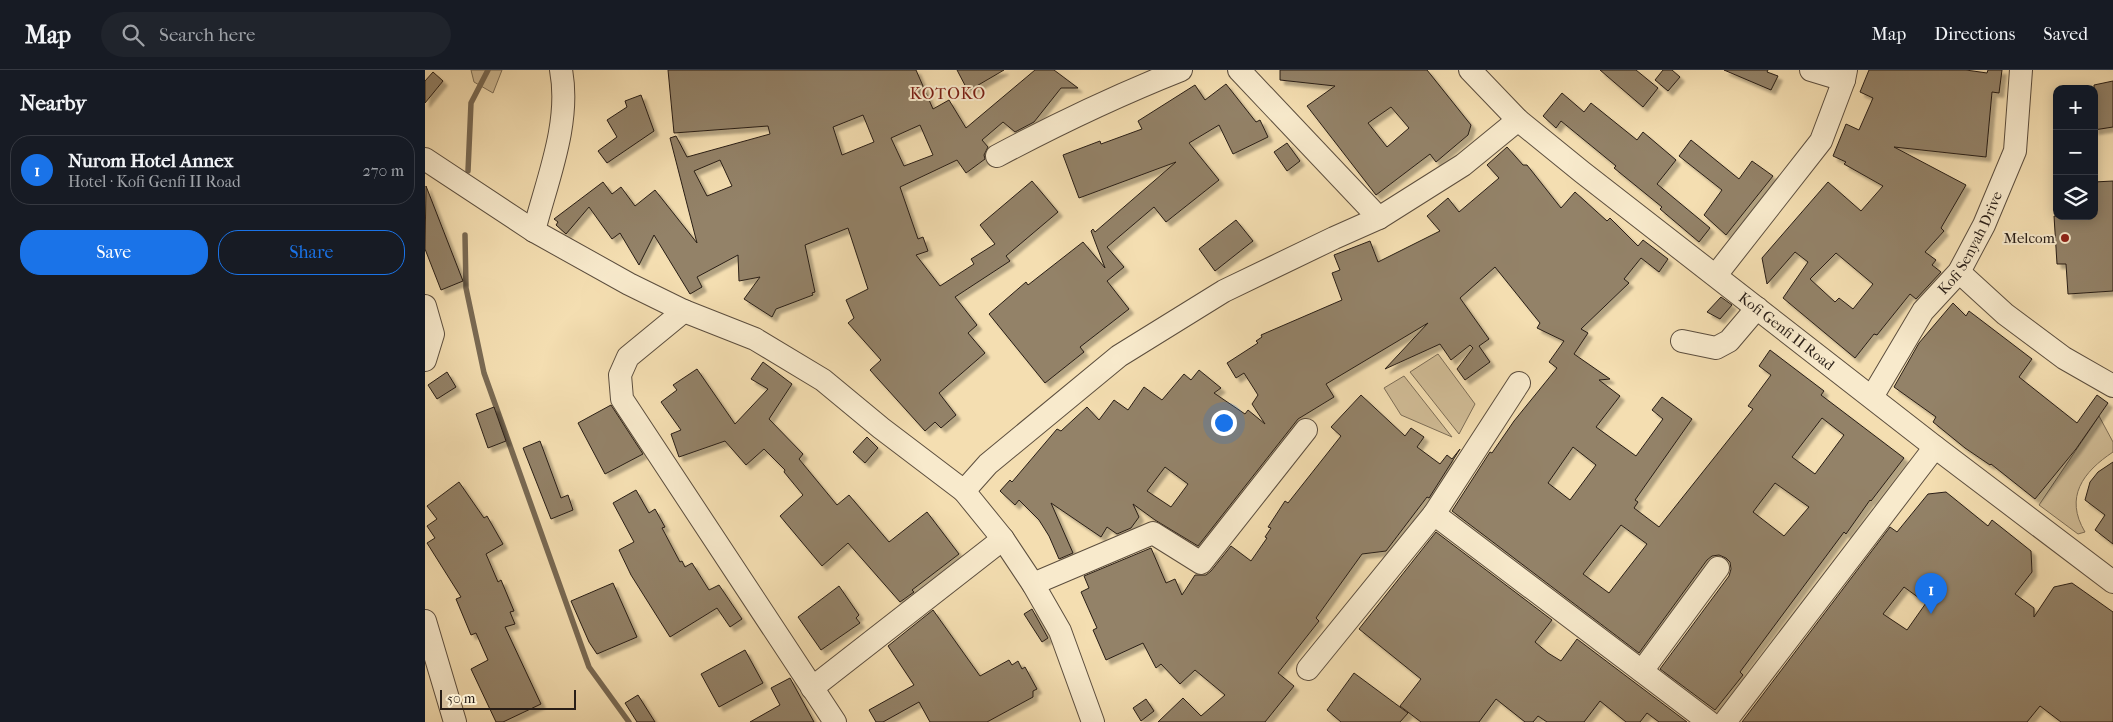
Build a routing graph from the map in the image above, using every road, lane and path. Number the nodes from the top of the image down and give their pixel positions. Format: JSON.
{"nodes":[{"id":1,"x":561,"y":70,"type":"edge"},
{"id":2,"x":1181,"y":70,"type":"edge"},
{"id":3,"x":1239,"y":70,"type":"edge"},
{"id":4,"x":1469,"y":70,"type":"edge"},
{"id":5,"x":1811,"y":70,"type":"edge"},
{"id":6,"x":2021,"y":70,"type":"edge"},
{"id":7,"x":1845,"y":75,"type":"edge"},
{"id":8,"x":1517,"y":120,"type":"junction"},
{"id":9,"x":997,"y":156,"type":"dead end"},
{"id":10,"x":425,"y":159,"type":"edge"},
{"id":11,"x":1379,"y":218,"type":"junction"},
{"id":12,"x":534,"y":231,"type":"junction"},
{"id":13,"x":1959,"y":272,"type":"junction"},
{"id":14,"x":1716,"y":275,"type":"junction"},
{"id":15,"x":425,"y":306,"type":"edge"},
{"id":16,"x":1757,"y":308,"type":"junction"},
{"id":17,"x":684,"y":311,"type":"junction"},
{"id":18,"x":1682,"y":340,"type":"dead end"},
{"id":19,"x":425,"y":360,"type":"edge"},
{"id":20,"x":1519,"y":383,"type":"dead end"},
{"id":21,"x":2113,"y":386,"type":"edge"},
{"id":22,"x":1871,"y":397,"type":"junction"},
{"id":23,"x":1306,"y":430,"type":"dead end"},
{"id":24,"x":1935,"y":447,"type":"junction"},
{"id":25,"x":964,"y":491,"type":"junction"},
{"id":26,"x":1434,"y":514,"type":"junction"},
{"id":27,"x":1003,"y":539,"type":"junction"},
{"id":28,"x":1718,"y":568,"type":"dead end"},
{"id":29,"x":2113,"y":582,"type":"edge"},
{"id":30,"x":1033,"y":584,"type":"junction"},
{"id":31,"x":425,"y":621,"type":"edge"},
{"id":32,"x":1308,"y":670,"type":"dead end"},
{"id":33,"x":1643,"y":671,"type":"junction"},
{"id":34,"x":812,"y":688,"type":"junction"},
{"id":35,"x":455,"y":722,"type":"edge"},
{"id":36,"x":835,"y":722,"type":"edge"},
{"id":37,"x":1093,"y":722,"type":"edge"},
{"id":38,"x":1709,"y":722,"type":"edge"},
{"id":39,"x":1725,"y":722,"type":"edge"}],
"edges":[{"from":1,"to":12,"type":"street"},
{"from":2,"to":9,"type":"street"},
{"from":3,"to":11,"type":"street"},
{"from":4,"to":8,"type":"street","name":"Kofi Genfi II Road"},
{"from":5,"to":7,"type":"street"},
{"from":6,"to":13,"type":"street","name":"Kofi Senyah Drive"},
{"from":7,"to":14,"type":"street"},
{"from":8,"to":11,"type":"street"},
{"from":8,"to":14,"type":"street","name":"Kofi Genfi II Road"},
{"from":10,"to":12,"type":"street"},
{"from":11,"to":25,"type":"street"},
{"from":12,"to":17,"type":"street"},
{"from":13,"to":21,"type":"street"},
{"from":13,"to":22,"type":"street","name":"Kofi Senyah Drive"},
{"from":14,"to":16,"type":"street","name":"Kofi Genfi II Road"},
{"from":15,"to":19,"type":"street"},
{"from":16,"to":18,"type":"street"},
{"from":16,"to":22,"type":"street","name":"Kofi Genfi II Road"},
{"from":17,"to":25,"type":"street"},
{"from":17,"to":34,"type":"street"},
{"from":20,"to":26,"type":"street"},
{"from":22,"to":24,"type":"street","name":"Kofi Genfi II Road"},
{"from":23,"to":30,"type":"street"},
{"from":24,"to":29,"type":"street","name":"Kofi Genfi II Road"},
{"from":24,"to":39,"type":"street"},
{"from":25,"to":27,"type":"street"},
{"from":26,"to":32,"type":"street"},
{"from":26,"to":33,"type":"street"},
{"from":27,"to":30,"type":"street"},
{"from":27,"to":34,"type":"street"},
{"from":28,"to":33,"type":"street"},
{"from":30,"to":37,"type":"street"},
{"from":31,"to":35,"type":"street"},
{"from":33,"to":38,"type":"street"},
{"from":34,"to":36,"type":"street"}]}
